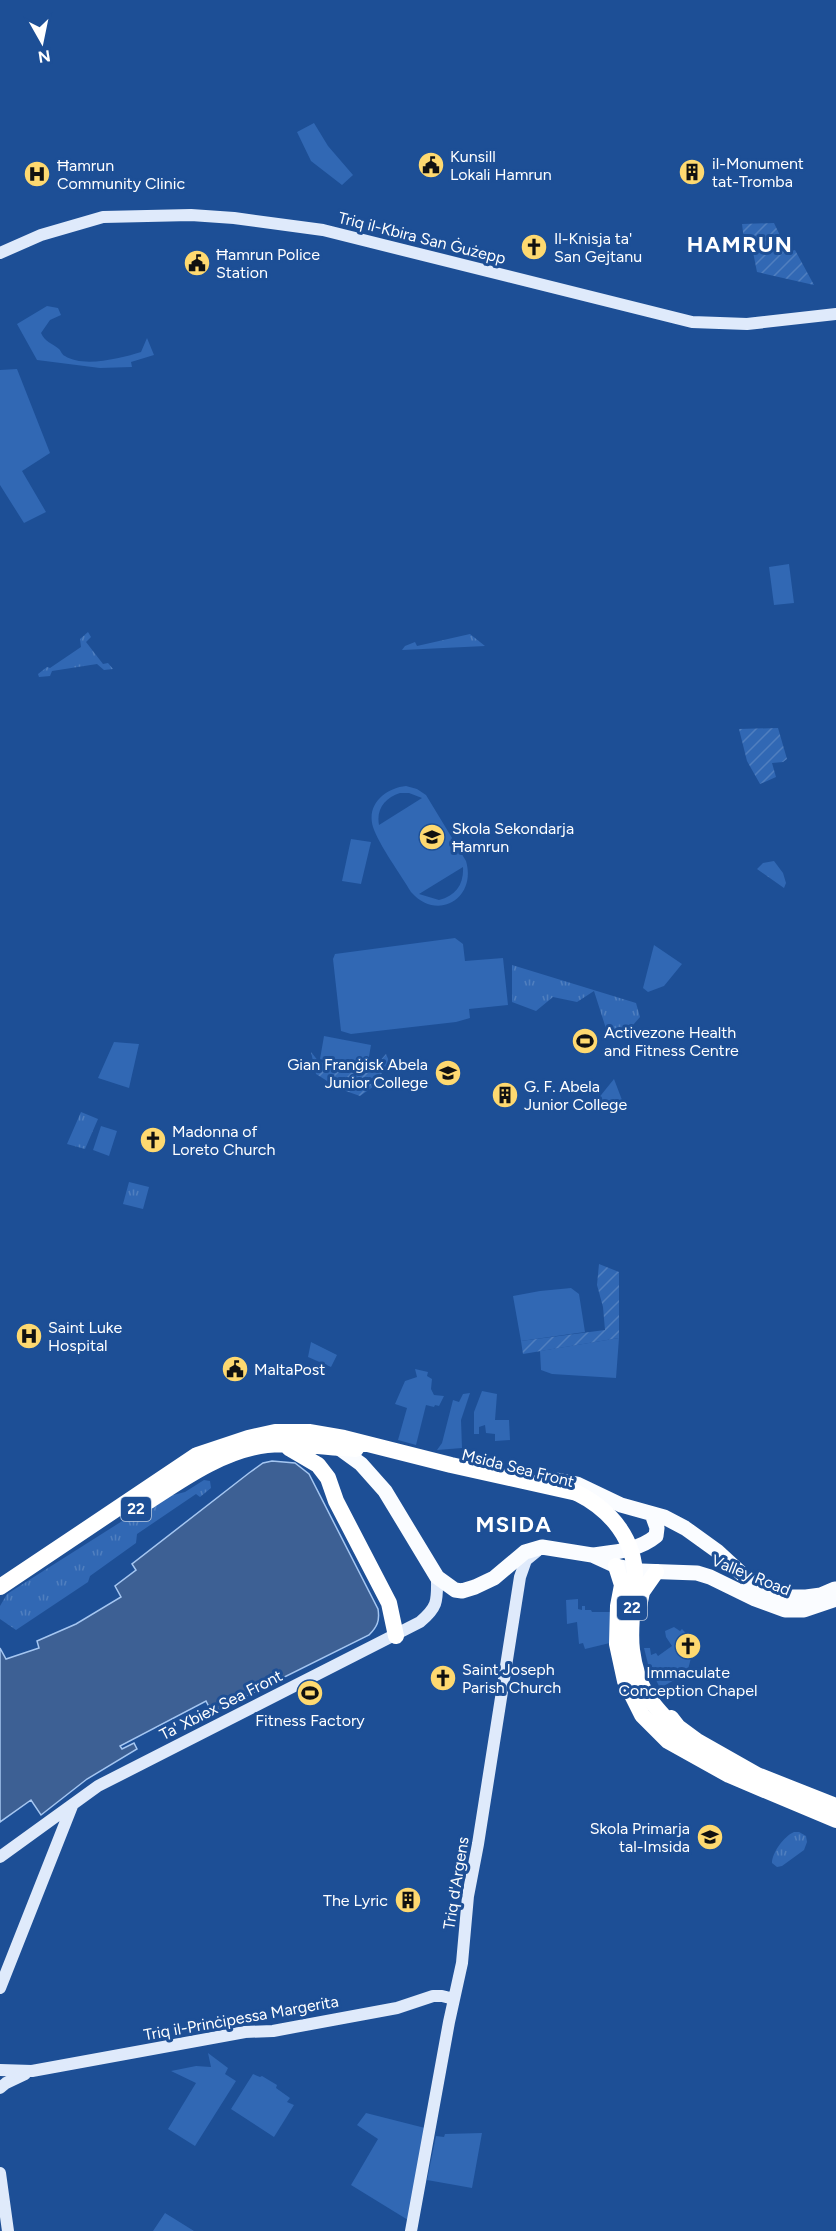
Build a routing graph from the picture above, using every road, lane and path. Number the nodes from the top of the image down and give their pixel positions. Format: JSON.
{"nodes":[{"id":1,"x":0,"y":254,"type":"edge"},
{"id":2,"x":836,"y":314,"type":"edge"},
{"id":3,"x":342,"y":1443,"type":"junction"},
{"id":4,"x":283,"y":1444,"type":"junction"},
{"id":5,"x":652,"y":1514,"type":"junction"},
{"id":6,"x":542,"y":1547,"type":"junction"},
{"id":7,"x":592,"y":1555,"type":"junction"},
{"id":8,"x":616,"y":1566,"type":"junction"},
{"id":9,"x":656,"y":1572,"type":"junction"},
{"id":10,"x":437,"y":1577,"type":"junction"},
{"id":11,"x":0,"y":1587,"type":"edge"},
{"id":12,"x":836,"y":1588,"type":"edge"},
{"id":13,"x":0,"y":1598,"type":"edge"},
{"id":14,"x":836,"y":1599,"type":"edge"},
{"id":15,"x":396,"y":1636,"type":"junction"},
{"id":16,"x":693,"y":1747,"type":"junction"},
{"id":17,"x":72,"y":1806,"type":"junction"},
{"id":18,"x":836,"y":1806,"type":"edge"},
{"id":19,"x":836,"y":1820,"type":"edge"},
{"id":20,"x":48,"y":1823,"type":"junction"},
{"id":21,"x":62,"y":1832,"type":"junction"},
{"id":22,"x":0,"y":1857,"type":"edge"},
{"id":23,"x":0,"y":1988,"type":"edge"},
{"id":24,"x":454,"y":1999,"type":"junction"},
{"id":25,"x":0,"y":2070,"type":"edge"},
{"id":26,"x":32,"y":2071,"type":"junction"},
{"id":27,"x":0,"y":2088,"type":"edge"},
{"id":28,"x":1,"y":2173,"type":"edge"},
{"id":29,"x":8,"y":2231,"type":"edge"},
{"id":30,"x":411,"y":2231,"type":"edge"}],
"edges":[{"from":1,"to":2,"type":"main road","name":"Triq il-Kbira San Ġużepp"},
{"from":3,"to":4,"type":"highway","name":"Msida Sea Front","number":"22"},
{"from":3,"to":5,"type":"main road","name":"Msida Sea Front"},
{"from":3,"to":10,"type":"main road","name":"Msida Sea Front"},
{"from":3,"to":11,"type":"highway","name":"Msida Sea Front","number":"22"},
{"from":3,"to":16,"type":"highway","name":"Msida Sea Front","number":"22","bridge":true},
{"from":4,"to":13,"type":"highway","name":"Msida Sea Front","number":"22"},
{"from":4,"to":15,"type":"highway"},
{"from":5,"to":7,"type":"main road"},
{"from":5,"to":12,"type":"main road","name":"Msida Sea Front"},
{"from":6,"to":7,"type":"main road"},
{"from":6,"to":10,"type":"main road"},
{"from":6,"to":24,"type":"main road","name":"Triq d'Argens"},
{"from":7,"to":8,"type":"main road","name":"Valley Road"},
{"from":8,"to":9,"type":"main road","name":"Valley Road"},
{"from":8,"to":16,"type":"highway"},
{"from":9,"to":14,"type":"main road","name":"Valley Road"},
{"from":9,"to":16,"type":"highway"},
{"from":10,"to":15,"type":"main road","name":"Ta' Xbiex Sea Front"},
{"from":15,"to":17,"type":"main road","name":"Ta' Xbiex Sea Front"},
{"from":16,"to":18,"type":"highway"},
{"from":16,"to":19,"type":"highway"},
{"from":17,"to":20,"type":"main road","name":"Ta' Xbiex Sea Front"},
{"from":17,"to":21,"type":"main road"},
{"from":20,"to":21,"type":"main road"},
{"from":20,"to":22,"type":"main road","name":"Ta' Xbiex Sea Front"},
{"from":21,"to":23,"type":"main road"},
{"from":24,"to":26,"type":"main road","name":"Triq il-Prinċipessa Margerita"},
{"from":24,"to":30,"type":"main road","name":"Triq d'Argens"},
{"from":25,"to":26,"type":"main road","name":"Triq il-Prinċipessa Margerita"},
{"from":26,"to":27,"type":"main road","name":"Triq il-Prinċipessa Margerita"},
{"from":28,"to":29,"type":"main road"}]}
